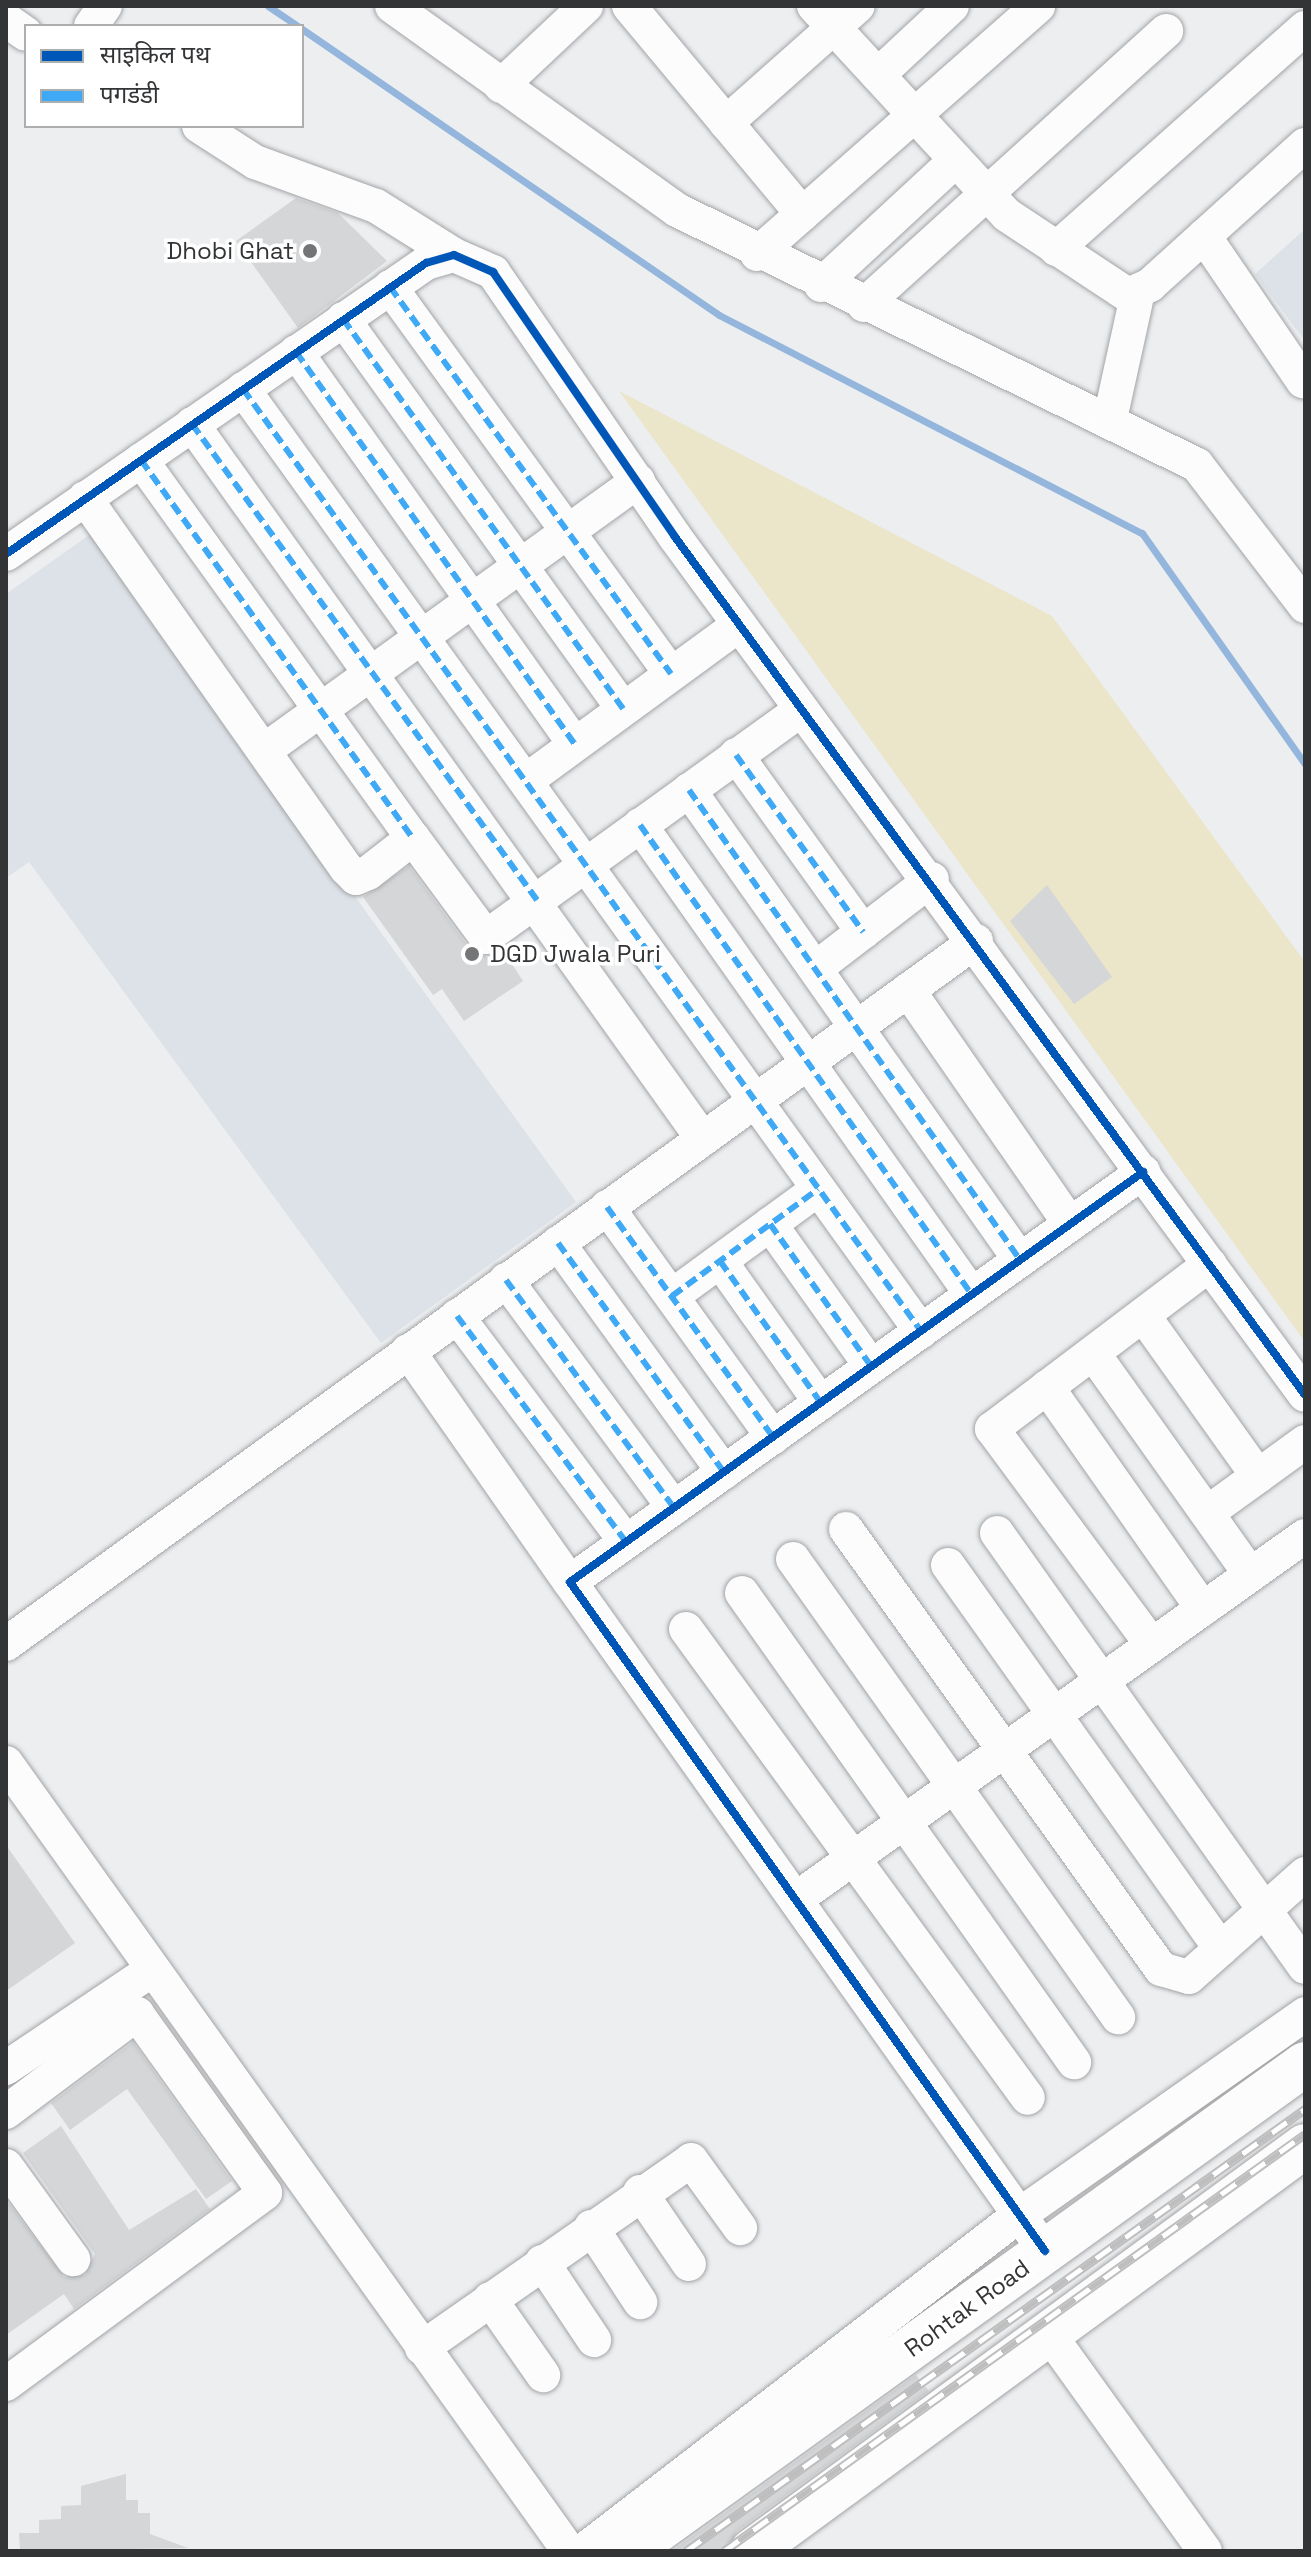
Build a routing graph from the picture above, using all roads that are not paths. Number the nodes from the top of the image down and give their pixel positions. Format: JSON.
{"nodes":[{"id":1,"x":392,"y":6,"type":"edge"},
{"id":2,"x":586,"y":6,"type":"edge"},
{"id":3,"x":629,"y":6,"type":"edge"},
{"id":4,"x":952,"y":6,"type":"edge"},
{"id":5,"x":1038,"y":6,"type":"edge"},
{"id":6,"x":835,"y":13,"type":"edge"},
{"id":7,"x":434,"y":16,"type":"edge"},
{"id":8,"x":6,"y":20,"type":"edge"},
{"id":9,"x":1305,"y":28,"type":"edge"},
{"id":10,"x":1166,"y":31,"type":"dead end"},
{"id":11,"x":24,"y":33,"type":"edge"},
{"id":12,"x":878,"y":75,"type":"junction"},
{"id":13,"x":501,"y":86,"type":"junction"},
{"id":14,"x":916,"y":113,"type":"junction"},
{"id":15,"x":726,"y":123,"type":"junction"},
{"id":16,"x":202,"y":128,"type":"edge"},
{"id":17,"x":1305,"y":145,"type":"edge"},
{"id":18,"x":956,"y":160,"type":"junction"},
{"id":19,"x":987,"y":193,"type":"junction"},
{"id":20,"x":802,"y":214,"type":"junction"},
{"id":21,"x":1204,"y":236,"type":"junction"},
{"id":22,"x":1056,"y":249,"type":"junction"},
{"id":23,"x":757,"y":254,"type":"junction"},
{"id":24,"x":454,"y":255,"type":"junction"},
{"id":25,"x":821,"y":285,"type":"junction"},
{"id":26,"x":390,"y":287,"type":"junction"},
{"id":27,"x":1138,"y":292,"type":"junction"},
{"id":28,"x":864,"y":305,"type":"junction"},
{"id":29,"x":343,"y":319,"type":"junction"},
{"id":30,"x":296,"y":352,"type":"junction"},
{"id":31,"x":1303,"y":381,"type":"dead end"},
{"id":32,"x":243,"y":389,"type":"junction"},
{"id":33,"x":1110,"y":419,"type":"junction"},
{"id":34,"x":192,"y":424,"type":"junction"},
{"id":35,"x":141,"y":460,"type":"junction"},
{"id":36,"x":638,"y":481,"type":"junction"},
{"id":37,"x":85,"y":498,"type":"junction"},
{"id":38,"x":571,"y":531,"type":"junction"},
{"id":39,"x":6,"y":554,"type":"edge"},
{"id":40,"x":523,"y":565,"type":"junction"},
{"id":41,"x":472,"y":601,"type":"junction"},
{"id":42,"x":1305,"y":606,"type":"edge"},
{"id":43,"x":739,"y":625,"type":"junction"},
{"id":44,"x":422,"y":637,"type":"junction"},
{"id":45,"x":370,"y":674,"type":"junction"},
{"id":46,"x":671,"y":674,"type":"junction"},
{"id":47,"x":322,"y":708,"type":"junction"},
{"id":48,"x":623,"y":709,"type":"junction"},
{"id":49,"x":801,"y":710,"type":"junction"},
{"id":50,"x":575,"y":744,"type":"junction"},
{"id":51,"x":265,"y":750,"type":"junction"},
{"id":52,"x":736,"y":755,"type":"junction"},
{"id":53,"x":527,"y":780,"type":"junction"},
{"id":54,"x":689,"y":790,"type":"junction"},
{"id":55,"x":640,"y":825,"type":"junction"},
{"id":56,"x":413,"y":838,"type":"junction"},
{"id":57,"x":588,"y":863,"type":"junction"},
{"id":58,"x":932,"y":879,"type":"junction"},
{"id":59,"x":537,"y":900,"type":"junction"},
{"id":60,"x":863,"y":932,"type":"junction"},
{"id":61,"x":976,"y":941,"type":"junction"},
{"id":62,"x":816,"y":968,"type":"junction"},
{"id":63,"x":908,"y":990,"type":"junction"},
{"id":64,"x":858,"y":1026,"type":"junction"},
{"id":65,"x":808,"y":1062,"type":"junction"},
{"id":66,"x":754,"y":1101,"type":"junction"},
{"id":67,"x":702,"y":1138,"type":"junction"},
{"id":68,"x":1143,"y":1172,"type":"junction"},
{"id":69,"x":818,"y":1189,"type":"junction"},
{"id":70,"x":607,"y":1207,"type":"junction"},
{"id":71,"x":770,"y":1224,"type":"junction"},
{"id":72,"x":1070,"y":1224,"type":"junction"},
{"id":73,"x":558,"y":1243,"type":"junction"},
{"id":74,"x":1020,"y":1260,"type":"junction"},
{"id":75,"x":720,"y":1261,"type":"junction"},
{"id":76,"x":1210,"y":1264,"type":"junction"},
{"id":77,"x":506,"y":1280,"type":"junction"},
{"id":78,"x":972,"y":1295,"type":"junction"},
{"id":79,"x":672,"y":1296,"type":"junction"},
{"id":80,"x":1143,"y":1315,"type":"junction"},
{"id":81,"x":457,"y":1316,"type":"junction"},
{"id":82,"x":921,"y":1331,"type":"junction"},
{"id":83,"x":408,"y":1351,"type":"junction"},
{"id":84,"x":1093,"y":1353,"type":"junction"},
{"id":85,"x":871,"y":1366,"type":"junction"},
{"id":86,"x":1047,"y":1387,"type":"junction"},
{"id":87,"x":1305,"y":1395,"type":"edge"},
{"id":88,"x":821,"y":1403,"type":"junction"},
{"id":89,"x":773,"y":1437,"type":"junction"},
{"id":90,"x":1305,"y":1442,"type":"edge"},
{"id":91,"x":724,"y":1472,"type":"junction"},
{"id":92,"x":1258,"y":1476,"type":"junction"},
{"id":93,"x":674,"y":1508,"type":"junction"},
{"id":94,"x":1207,"y":1513,"type":"junction"},
{"id":95,"x":846,"y":1529,"type":"dead end"},
{"id":96,"x":997,"y":1533,"type":"dead end"},
{"id":97,"x":1305,"y":1536,"type":"edge"},
{"id":98,"x":626,"y":1542,"type":"junction"},
{"id":99,"x":793,"y":1559,"type":"dead end"},
{"id":100,"x":948,"y":1565,"type":"dead end"},
{"id":101,"x":1251,"y":1575,"type":"junction"},
{"id":102,"x":570,"y":1582,"type":"junction"},
{"id":103,"x":742,"y":1593,"type":"dead end"},
{"id":104,"x":1203,"y":1609,"type":"junction"},
{"id":105,"x":686,"y":1629,"type":"dead end"},
{"id":106,"x":6,"y":1644,"type":"edge"},
{"id":107,"x":1152,"y":1645,"type":"junction"},
{"id":108,"x":1105,"y":1679,"type":"junction"},
{"id":109,"x":1054,"y":1716,"type":"junction"},
{"id":110,"x":1004,"y":1751,"type":"junction"},
{"id":111,"x":6,"y":1763,"type":"edge"},
{"id":112,"x":954,"y":1787,"type":"junction"},
{"id":113,"x":903,"y":1823,"type":"junction"},
{"id":114,"x":853,"y":1859,"type":"junction"},
{"id":115,"x":1305,"y":1874,"type":"edge"},
{"id":116,"x":796,"y":1899,"type":"junction"},
{"id":117,"x":1262,"y":1906,"type":"junction"},
{"id":118,"x":1221,"y":1949,"type":"junction"},
{"id":119,"x":1305,"y":1967,"type":"edge"},
{"id":120,"x":149,"y":1972,"type":"junction"},
{"id":121,"x":1305,"y":2014,"type":"edge"},
{"id":122,"x":1118,"y":2017,"type":"dead end"},
{"id":123,"x":1074,"y":2062,"type":"dead end"},
{"id":124,"x":1305,"y":2064,"type":"edge"},
{"id":125,"x":6,"y":2068,"type":"edge"},
{"id":126,"x":1028,"y":2098,"type":"dead end"},
{"id":127,"x":6,"y":2112,"type":"edge"},
{"id":128,"x":1305,"y":2146,"type":"edge"},
{"id":129,"x":6,"y":2166,"type":"edge"},
{"id":130,"x":640,"y":2192,"type":"junction"},
{"id":131,"x":1018,"y":2216,"type":"junction"},
{"id":132,"x":591,"y":2227,"type":"junction"},
{"id":133,"x":740,"y":2228,"type":"dead end"},
{"id":134,"x":1045,"y":2251,"type":"junction"},
{"id":135,"x":73,"y":2259,"type":"dead end"},
{"id":136,"x":542,"y":2262,"type":"junction"},
{"id":137,"x":689,"y":2264,"type":"dead end"},
{"id":138,"x":490,"y":2299,"type":"junction"},
{"id":139,"x":640,"y":2302,"type":"dead end"},
{"id":140,"x":1049,"y":2334,"type":"junction"},
{"id":141,"x":594,"y":2340,"type":"dead end"},
{"id":142,"x":422,"y":2348,"type":"junction"},
{"id":143,"x":543,"y":2375,"type":"dead end"},
{"id":144,"x":6,"y":2384,"type":"edge"},
{"id":145,"x":569,"y":2551,"type":"edge"},
{"id":146,"x":583,"y":2551,"type":"edge"},
{"id":147,"x":629,"y":2551,"type":"edge"},
{"id":148,"x":752,"y":2551,"type":"edge"},
{"id":149,"x":1205,"y":2551,"type":"edge"}],
"edges":[{"from":1,"to":7,"type":"street"},
{"from":2,"to":13,"type":"street"},
{"from":3,"to":15,"type":"street"},
{"from":4,"to":12,"type":"street"},
{"from":5,"to":14,"type":"street"},
{"from":6,"to":12,"type":"street"},
{"from":6,"to":15,"type":"street"},
{"from":7,"to":13,"type":"street"},
{"from":8,"to":11,"type":"street"},
{"from":9,"to":22,"type":"street"},
{"from":10,"to":19,"type":"street"},
{"from":12,"to":14,"type":"street"},
{"from":13,"to":23,"type":"street"},
{"from":14,"to":18,"type":"street"},
{"from":14,"to":20,"type":"street"},
{"from":15,"to":20,"type":"street"},
{"from":16,"to":24,"type":"street"},
{"from":17,"to":21,"type":"street"},
{"from":18,"to":19,"type":"street"},
{"from":18,"to":25,"type":"street"},
{"from":19,"to":22,"type":"street"},
{"from":19,"to":28,"type":"street"},
{"from":20,"to":23,"type":"street"},
{"from":21,"to":27,"type":"street"},
{"from":21,"to":31,"type":"street"},
{"from":22,"to":27,"type":"street"},
{"from":23,"to":25,"type":"street"},
{"from":24,"to":26,"type":"street"},
{"from":24,"to":36,"type":"street"},
{"from":25,"to":28,"type":"street"},
{"from":26,"to":29,"type":"street"},
{"from":26,"to":38,"type":"street"},
{"from":27,"to":33,"type":"street"},
{"from":28,"to":33,"type":"street"},
{"from":29,"to":30,"type":"street"},
{"from":29,"to":40,"type":"street"},
{"from":30,"to":32,"type":"street"},
{"from":30,"to":41,"type":"street"},
{"from":32,"to":34,"type":"street"},
{"from":32,"to":44,"type":"street"},
{"from":33,"to":42,"type":"street"},
{"from":34,"to":35,"type":"street"},
{"from":34,"to":45,"type":"street"},
{"from":35,"to":37,"type":"street"},
{"from":35,"to":47,"type":"street"},
{"from":36,"to":38,"type":"street"},
{"from":36,"to":43,"type":"street"},
{"from":37,"to":39,"type":"street"},
{"from":37,"to":51,"type":"street"},
{"from":38,"to":40,"type":"street"},
{"from":38,"to":46,"type":"street"},
{"from":40,"to":41,"type":"street"},
{"from":40,"to":48,"type":"street"},
{"from":41,"to":44,"type":"street"},
{"from":41,"to":50,"type":"street"},
{"from":43,"to":46,"type":"street"},
{"from":43,"to":49,"type":"street"},
{"from":44,"to":45,"type":"street"},
{"from":44,"to":53,"type":"street"},
{"from":45,"to":47,"type":"street"},
{"from":45,"to":59,"type":"street"},
{"from":46,"to":48,"type":"street"},
{"from":47,"to":51,"type":"street"},
{"from":47,"to":56,"type":"street"},
{"from":48,"to":50,"type":"street"},
{"from":49,"to":52,"type":"street"},
{"from":49,"to":58,"type":"street"},
{"from":50,"to":53,"type":"street"},
{"from":51,"to":56,"type":"street"},
{"from":52,"to":54,"type":"street"},
{"from":52,"to":60,"type":"street"},
{"from":53,"to":57,"type":"street"},
{"from":54,"to":55,"type":"street"},
{"from":54,"to":62,"type":"street"},
{"from":55,"to":57,"type":"street"},
{"from":55,"to":65,"type":"street"},
{"from":56,"to":59,"type":"street"},
{"from":57,"to":59,"type":"street"},
{"from":57,"to":66,"type":"street"},
{"from":58,"to":60,"type":"street"},
{"from":58,"to":61,"type":"street"},
{"from":59,"to":67,"type":"street"},
{"from":60,"to":62,"type":"street"},
{"from":61,"to":63,"type":"street"},
{"from":61,"to":68,"type":"street"},
{"from":62,"to":64,"type":"street"},
{"from":63,"to":64,"type":"street"},
{"from":63,"to":72,"type":"street"},
{"from":64,"to":65,"type":"street"},
{"from":64,"to":74,"type":"street"},
{"from":65,"to":66,"type":"street"},
{"from":65,"to":78,"type":"street"},
{"from":66,"to":67,"type":"street"},
{"from":66,"to":69,"type":"street"},
{"from":67,"to":70,"type":"street"},
{"from":68,"to":72,"type":"street"},
{"from":68,"to":76,"type":"street"},
{"from":69,"to":71,"type":"street"},
{"from":69,"to":82,"type":"street"},
{"from":70,"to":73,"type":"street"},
{"from":70,"to":79,"type":"street"},
{"from":71,"to":75,"type":"street"},
{"from":71,"to":85,"type":"street"},
{"from":72,"to":74,"type":"street"},
{"from":73,"to":77,"type":"street"},
{"from":73,"to":91,"type":"street"},
{"from":74,"to":78,"type":"street"},
{"from":75,"to":79,"type":"street"},
{"from":75,"to":88,"type":"street"},
{"from":76,"to":80,"type":"street"},
{"from":76,"to":87,"type":"street"},
{"from":77,"to":81,"type":"street"},
{"from":77,"to":93,"type":"street"},
{"from":78,"to":82,"type":"street"},
{"from":79,"to":89,"type":"street"},
{"from":80,"to":84,"type":"street"},
{"from":80,"to":92,"type":"street"},
{"from":81,"to":83,"type":"street"},
{"from":81,"to":98,"type":"street"},
{"from":82,"to":85,"type":"street"},
{"from":83,"to":102,"type":"street"},
{"from":83,"to":106,"type":"street"},
{"from":84,"to":86,"type":"street"},
{"from":84,"to":94,"type":"street"},
{"from":85,"to":88,"type":"street"},
{"from":86,"to":104,"type":"street"},
{"from":86,"to":107,"type":"street"},
{"from":88,"to":89,"type":"street"},
{"from":89,"to":91,"type":"street"},
{"from":90,"to":92,"type":"street"},
{"from":91,"to":93,"type":"street"},
{"from":92,"to":94,"type":"street"},
{"from":93,"to":98,"type":"street"},
{"from":94,"to":101,"type":"street"},
{"from":95,"to":110,"type":"street"},
{"from":96,"to":108,"type":"street"},
{"from":97,"to":101,"type":"street"},
{"from":98,"to":102,"type":"street"},
{"from":99,"to":112,"type":"street"},
{"from":100,"to":109,"type":"street"},
{"from":101,"to":104,"type":"street"},
{"from":102,"to":116,"type":"street"},
{"from":103,"to":113,"type":"street"},
{"from":104,"to":107,"type":"street"},
{"from":105,"to":114,"type":"street"},
{"from":107,"to":108,"type":"street"},
{"from":108,"to":109,"type":"street"},
{"from":108,"to":117,"type":"street"},
{"from":109,"to":110,"type":"street"},
{"from":109,"to":118,"type":"street"},
{"from":110,"to":112,"type":"street"},
{"from":110,"to":118,"type":"street"},
{"from":111,"to":120,"type":"street"},
{"from":112,"to":113,"type":"street"},
{"from":112,"to":122,"type":"street"},
{"from":113,"to":114,"type":"street"},
{"from":113,"to":123,"type":"street"},
{"from":114,"to":116,"type":"street"},
{"from":114,"to":126,"type":"street"},
{"from":115,"to":117,"type":"street"},
{"from":116,"to":131,"type":"street"},
{"from":117,"to":118,"type":"street"},
{"from":117,"to":119,"type":"street"},
{"from":120,"to":125,"type":"street"},
{"from":120,"to":142,"type":"street"},
{"from":121,"to":131,"type":"street"},
{"from":124,"to":134,"type":"highway","name":"Rohtak Road"},
{"from":127,"to":144,"type":"street"},
{"from":128,"to":140,"type":"highway"},
{"from":129,"to":135,"type":"street"},
{"from":130,"to":132,"type":"street"},
{"from":130,"to":133,"type":"street"},
{"from":130,"to":137,"type":"street"},
{"from":131,"to":134,"type":"street"},
{"from":131,"to":146,"type":"street"},
{"from":132,"to":136,"type":"street"},
{"from":132,"to":139,"type":"street"},
{"from":134,"to":147,"type":"highway","name":"Rohtak Road"},
{"from":136,"to":138,"type":"street"},
{"from":136,"to":141,"type":"street"},
{"from":138,"to":142,"type":"street"},
{"from":138,"to":143,"type":"street"},
{"from":140,"to":148,"type":"highway"},
{"from":140,"to":149,"type":"street"},
{"from":142,"to":145,"type":"street"}]}
